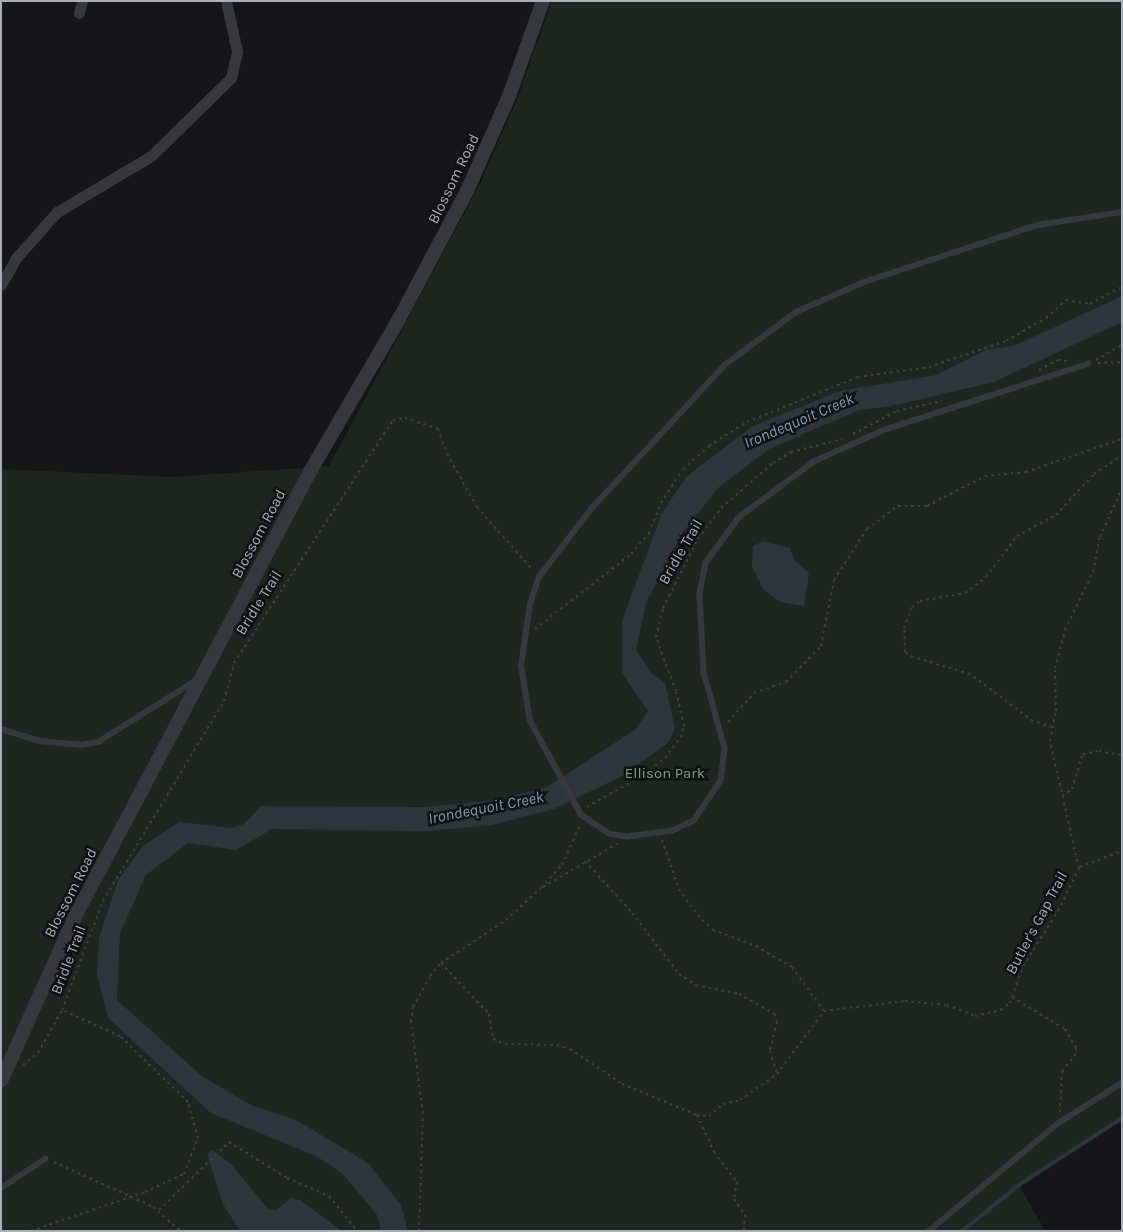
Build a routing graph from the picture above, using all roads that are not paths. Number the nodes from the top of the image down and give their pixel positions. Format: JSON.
{"nodes":[{"id":1,"x":226,"y":1,"type":"edge"},
{"id":2,"x":543,"y":1,"type":"edge"},
{"id":3,"x":1122,"y":212,"type":"edge"},
{"id":4,"x":1,"y":285,"type":"edge"},
{"id":5,"x":1089,"y":364,"type":"road end"},
{"id":6,"x":203,"y":676,"type":"junction"},
{"id":7,"x":1,"y":729,"type":"edge"},
{"id":8,"x":1,"y":1081,"type":"edge"},
{"id":9,"x":1122,"y":1084,"type":"edge"},
{"id":10,"x":45,"y":1158,"type":"road end"},
{"id":11,"x":1,"y":1188,"type":"edge"},
{"id":12,"x":928,"y":1231,"type":"edge"}],
"edges":[{"from":1,"to":4,"type":"street"},
{"from":2,"to":6,"type":"street","name":"Blossom Road"},
{"from":3,"to":5,"type":"lane"},
{"from":6,"to":7,"type":"lane"},
{"from":6,"to":8,"type":"street","name":"Blossom Road"},
{"from":9,"to":12,"type":"lane"},
{"from":10,"to":11,"type":"lane"}]}
